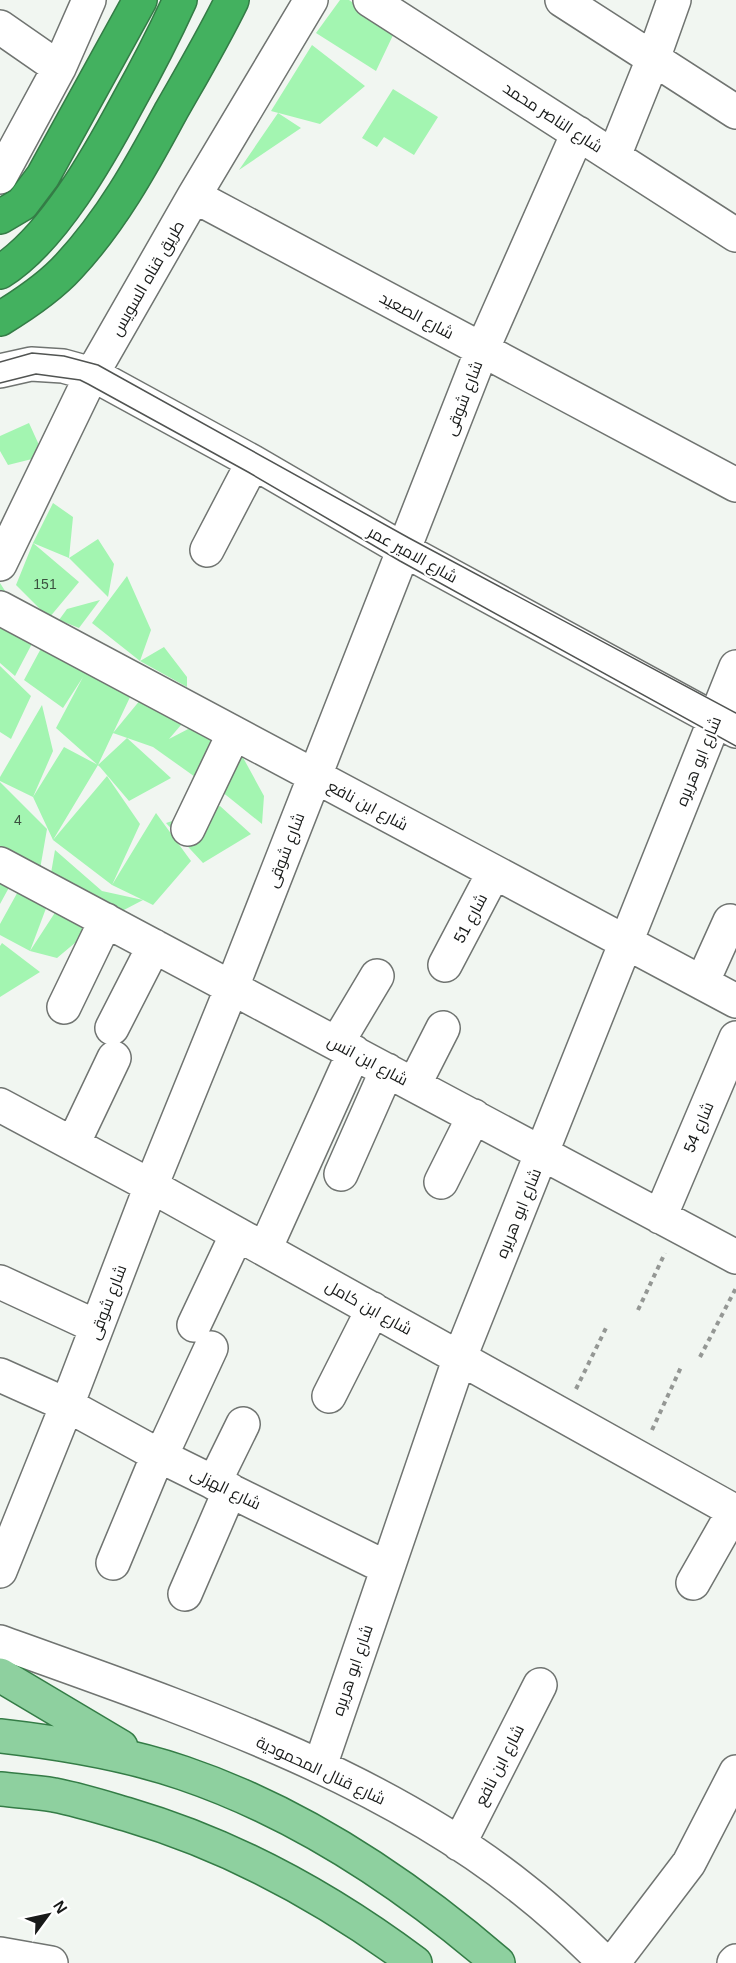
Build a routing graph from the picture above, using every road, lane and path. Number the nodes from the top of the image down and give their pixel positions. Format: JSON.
{"nodes":[{"id":1,"x":89,"y":0,"type":"edge"},
{"id":2,"x":141,"y":0,"type":"edge"},
{"id":3,"x":180,"y":0,"type":"edge"},
{"id":4,"x":232,"y":0,"type":"edge"},
{"id":5,"x":311,"y":0,"type":"edge"},
{"id":6,"x":370,"y":0,"type":"edge"},
{"id":7,"x":562,"y":0,"type":"edge"},
{"id":8,"x":674,"y":0,"type":"edge"},
{"id":9,"x":0,"y":27,"type":"edge"},
{"id":10,"x":653,"y":59,"type":"junction"},
{"id":11,"x":59,"y":68,"type":"junction"},
{"id":12,"x":736,"y":112,"type":"edge"},
{"id":13,"x":578,"y":133,"type":"junction"},
{"id":14,"x":614,"y":156,"type":"junction"},
{"id":15,"x":0,"y":177,"type":"edge"},
{"id":16,"x":194,"y":196,"type":"junction"},
{"id":17,"x":0,"y":217,"type":"edge"},
{"id":18,"x":736,"y":235,"type":"edge"},
{"id":19,"x":0,"y":272,"type":"edge"},
{"id":20,"x":0,"y":319,"type":"edge"},
{"id":21,"x":482,"y":350,"type":"junction"},
{"id":22,"x":0,"y":371,"type":"edge"},
{"id":23,"x":92,"y":374,"type":"junction"},
{"id":24,"x":253,"y":462,"type":"junction"},
{"id":25,"x":736,"y":485,"type":"edge"},
{"id":26,"x":207,"y":550,"type":"dead end"},
{"id":27,"x":404,"y":550,"type":"junction"},
{"id":28,"x":0,"y":564,"type":"edge"},
{"id":29,"x":0,"y":608,"type":"edge"},
{"id":30,"x":736,"y":667,"type":"edge"},
{"id":31,"x":725,"y":725,"type":"edge"},
{"id":32,"x":234,"y":733,"type":"junction"},
{"id":33,"x":314,"y":776,"type":"junction"},
{"id":34,"x":188,"y":830,"type":"dead end"},
{"id":35,"x":0,"y":864,"type":"edge"},
{"id":36,"x":494,"y":872,"type":"junction"},
{"id":37,"x":106,"y":920,"type":"junction"},
{"id":38,"x":730,"y":921,"type":"dead end"},
{"id":39,"x":626,"y":942,"type":"junction"},
{"id":40,"x":154,"y":946,"type":"junction"},
{"id":41,"x":445,"y":964,"type":"dead end"},
{"id":42,"x":376,"y":976,"type":"dead end"},
{"id":43,"x":702,"y":983,"type":"junction"},
{"id":44,"x":232,"y":987,"type":"junction"},
{"id":45,"x":736,"y":1001,"type":"edge"},
{"id":46,"x":64,"y":1007,"type":"dead end"},
{"id":47,"x":443,"y":1028,"type":"dead end"},
{"id":48,"x":736,"y":1038,"type":"edge"},
{"id":49,"x":346,"y":1048,"type":"junction"},
{"id":50,"x":400,"y":1077,"type":"junction"},
{"id":51,"x":0,"y":1106,"type":"edge"},
{"id":52,"x":474,"y":1116,"type":"junction"},
{"id":53,"x":73,"y":1144,"type":"junction"},
{"id":54,"x":542,"y":1153,"type":"junction"},
{"id":55,"x":341,"y":1174,"type":"dead end"},
{"id":56,"x":441,"y":1182,"type":"dead end"},
{"id":57,"x":151,"y":1186,"type":"junction"},
{"id":58,"x":669,"y":1221,"type":"junction"},
{"id":59,"x":251,"y":1241,"type":"junction"},
{"id":60,"x":736,"y":1257,"type":"edge"},
{"id":61,"x":0,"y":1282,"type":"edge"},
{"id":62,"x":736,"y":1287,"type":"edge"},
{"id":63,"x":373,"y":1309,"type":"junction"},
{"id":64,"x":638,"y":1310,"type":"dead end"},
{"id":65,"x":607,"y":1326,"type":"dead end"},
{"id":66,"x":97,"y":1327,"type":"junction"},
{"id":67,"x":460,"y":1357,"type":"junction"},
{"id":68,"x":700,"y":1357,"type":"dead end"},
{"id":69,"x":682,"y":1365,"type":"dead end"},
{"id":70,"x":0,"y":1375,"type":"edge"},
{"id":71,"x":330,"y":1396,"type":"dead end"},
{"id":72,"x":67,"y":1405,"type":"junction"},
{"id":73,"x":563,"y":1417,"type":"junction"},
{"id":74,"x":243,"y":1424,"type":"dead end"},
{"id":75,"x":160,"y":1456,"type":"junction"},
{"id":76,"x":639,"y":1459,"type":"junction"},
{"id":77,"x":222,"y":1486,"type":"junction"},
{"id":78,"x":735,"y":1511,"type":"edge"},
{"id":79,"x":112,"y":1563,"type":"dead end"},
{"id":80,"x":387,"y":1568,"type":"junction"},
{"id":81,"x":0,"y":1571,"type":"edge"},
{"id":82,"x":693,"y":1583,"type":"dead end"},
{"id":83,"x":185,"y":1594,"type":"dead end"},
{"id":84,"x":0,"y":1642,"type":"edge"},
{"id":85,"x":0,"y":1675,"type":"edge"},
{"id":86,"x":540,"y":1685,"type":"dead end"},
{"id":87,"x":0,"y":1736,"type":"edge"},
{"id":88,"x":146,"y":1762,"type":"junction"},
{"id":89,"x":320,"y":1766,"type":"junction"},
{"id":90,"x":736,"y":1772,"type":"edge"},
{"id":91,"x":0,"y":1789,"type":"edge"},
{"id":92,"x":55,"y":1796,"type":"junction"},
{"id":93,"x":0,"y":1812,"type":"edge"},
{"id":94,"x":459,"y":1844,"type":"junction"},
{"id":95,"x":0,"y":1954,"type":"edge"},
{"id":96,"x":51,"y":1963,"type":"edge"},
{"id":97,"x":415,"y":1963,"type":"edge"},
{"id":98,"x":498,"y":1963,"type":"edge"},
{"id":99,"x":605,"y":1963,"type":"edge"},
{"id":100,"x":613,"y":1963,"type":"edge"}],
"edges":[{"from":1,"to":11,"type":"street"},
{"from":2,"to":17,"type":"highway"},
{"from":3,"to":19,"type":"highway"},
{"from":4,"to":20,"type":"highway"},
{"from":5,"to":16,"type":"street","name":"طريق قناه السويس"},
{"from":6,"to":13,"type":"street","name":"شارع الناصر محمد"},
{"from":7,"to":10,"type":"street"},
{"from":8,"to":10,"type":"street"},
{"from":9,"to":11,"type":"street"},
{"from":10,"to":12,"type":"street"},
{"from":10,"to":14,"type":"street"},
{"from":11,"to":15,"type":"street"},
{"from":13,"to":14,"type":"street","name":"شارع الناصر محمد"},
{"from":13,"to":21,"type":"street","name":"شارع شوقى"},
{"from":14,"to":18,"type":"street","name":"شارع الناصر محمد"},
{"from":16,"to":21,"type":"street","name":"شارع الصعيد"},
{"from":16,"to":23,"type":"street","name":"طريق قناه السويس"},
{"from":21,"to":25,"type":"street","name":"شارع الصعيد"},
{"from":21,"to":27,"type":"street","name":"شارع شوقى"},
{"from":22,"to":23,"type":"street","name":"شارع الامير عمر"},
{"from":23,"to":24,"type":"street","name":"شارع الامير عمر"},
{"from":23,"to":28,"type":"street","name":"طريق قناه السويس"},
{"from":24,"to":26,"type":"street"},
{"from":24,"to":27,"type":"street","name":"شارع الامير عمر"},
{"from":27,"to":31,"type":"street","name":"شارع الامير عمر"},
{"from":27,"to":33,"type":"street","name":"شارع شوقى"},
{"from":29,"to":32,"type":"street","name":"شارع ابن نافع"},
{"from":30,"to":31,"type":"street","name":"شارع ابو هريره"},
{"from":31,"to":39,"type":"street","name":"شارع ابو هريره"},
{"from":32,"to":33,"type":"street","name":"شارع ابن نافع"},
{"from":32,"to":34,"type":"street"},
{"from":33,"to":36,"type":"street","name":"شارع ابن نافع"},
{"from":33,"to":44,"type":"street","name":"شارع شوقى"},
{"from":35,"to":37,"type":"street","name":"شارع ابن انس"},
{"from":36,"to":39,"type":"street","name":"شارع ابن نافع"},
{"from":36,"to":41,"type":"street","name":"شارع 51"},
{"from":37,"to":40,"type":"street","name":"شارع ابن انس"},
{"from":37,"to":46,"type":"street"},
{"from":38,"to":43,"type":"street"},
{"from":39,"to":43,"type":"street","name":"شارع ابن نافع"},
{"from":39,"to":54,"type":"street","name":"شارع ابو هريره"},
{"from":40,"to":44,"type":"street","name":"شارع ابن انس"},
{"from":40,"to":53,"type":"street"},
{"from":42,"to":49,"type":"street"},
{"from":43,"to":45,"type":"street","name":"شارع ابن نافع"},
{"from":44,"to":49,"type":"street","name":"شارع ابن انس"},
{"from":44,"to":57,"type":"street","name":"شارع شوقى"},
{"from":47,"to":50,"type":"street"},
{"from":48,"to":58,"type":"street","name":"شارع 54"},
{"from":49,"to":50,"type":"street","name":"شارع ابن انس"},
{"from":49,"to":59,"type":"street"},
{"from":50,"to":52,"type":"street","name":"شارع ابن انس"},
{"from":50,"to":55,"type":"street"},
{"from":51,"to":53,"type":"street","name":"شارع ابن كامل"},
{"from":52,"to":54,"type":"street","name":"شارع ابن انس"},
{"from":52,"to":56,"type":"street"},
{"from":53,"to":57,"type":"street","name":"شارع ابن كامل"},
{"from":54,"to":58,"type":"street","name":"شارع ابن انس"},
{"from":54,"to":67,"type":"street","name":"شارع ابو هريره"},
{"from":57,"to":59,"type":"street","name":"شارع ابن كامل"},
{"from":57,"to":66,"type":"street","name":"شارع شوقى"},
{"from":58,"to":60,"type":"street","name":"شارع ابن انس"},
{"from":58,"to":64,"type":"path"},
{"from":59,"to":63,"type":"street","name":"شارع ابن كامل"},
{"from":59,"to":75,"type":"street"},
{"from":61,"to":66,"type":"street"},
{"from":62,"to":68,"type":"path"},
{"from":63,"to":67,"type":"street","name":"شارع ابن كامل"},
{"from":63,"to":71,"type":"street"},
{"from":65,"to":73,"type":"path"},
{"from":66,"to":72,"type":"street","name":"شارع شوقى"},
{"from":67,"to":73,"type":"street","name":"شارع ابن كامل"},
{"from":67,"to":80,"type":"street","name":"شارع ابو هريره"},
{"from":69,"to":76,"type":"path"},
{"from":70,"to":72,"type":"street","name":"شارع الهزلى"},
{"from":72,"to":75,"type":"street","name":"شارع الهزلى"},
{"from":72,"to":81,"type":"street","name":"شارع شوقى"},
{"from":73,"to":76,"type":"street","name":"شارع ابن كامل"},
{"from":74,"to":77,"type":"street"},
{"from":75,"to":77,"type":"street","name":"شارع الهزلى"},
{"from":75,"to":79,"type":"street"},
{"from":76,"to":78,"type":"street","name":"شارع ابن كامل"},
{"from":77,"to":80,"type":"street","name":"شارع الهزلى"},
{"from":77,"to":83,"type":"street"},
{"from":78,"to":82,"type":"street"},
{"from":80,"to":89,"type":"street","name":"شارع ابو هريره"},
{"from":84,"to":89,"type":"street","name":"شارع قنال المحمودية"},
{"from":85,"to":88,"type":"main road"},
{"from":86,"to":94,"type":"street","name":"شارع ابن نافع"},
{"from":87,"to":88,"type":"main road"},
{"from":88,"to":98,"type":"main road"},
{"from":89,"to":94,"type":"street","name":"شارع قنال المحمودية"},
{"from":90,"to":100,"type":"street"},
{"from":91,"to":92,"type":"main road"},
{"from":92,"to":93,"type":"main road"},
{"from":92,"to":97,"type":"main road"},
{"from":94,"to":99,"type":"street","name":"شارع قنال المحمودية"},
{"from":95,"to":96,"type":"street"}]}
